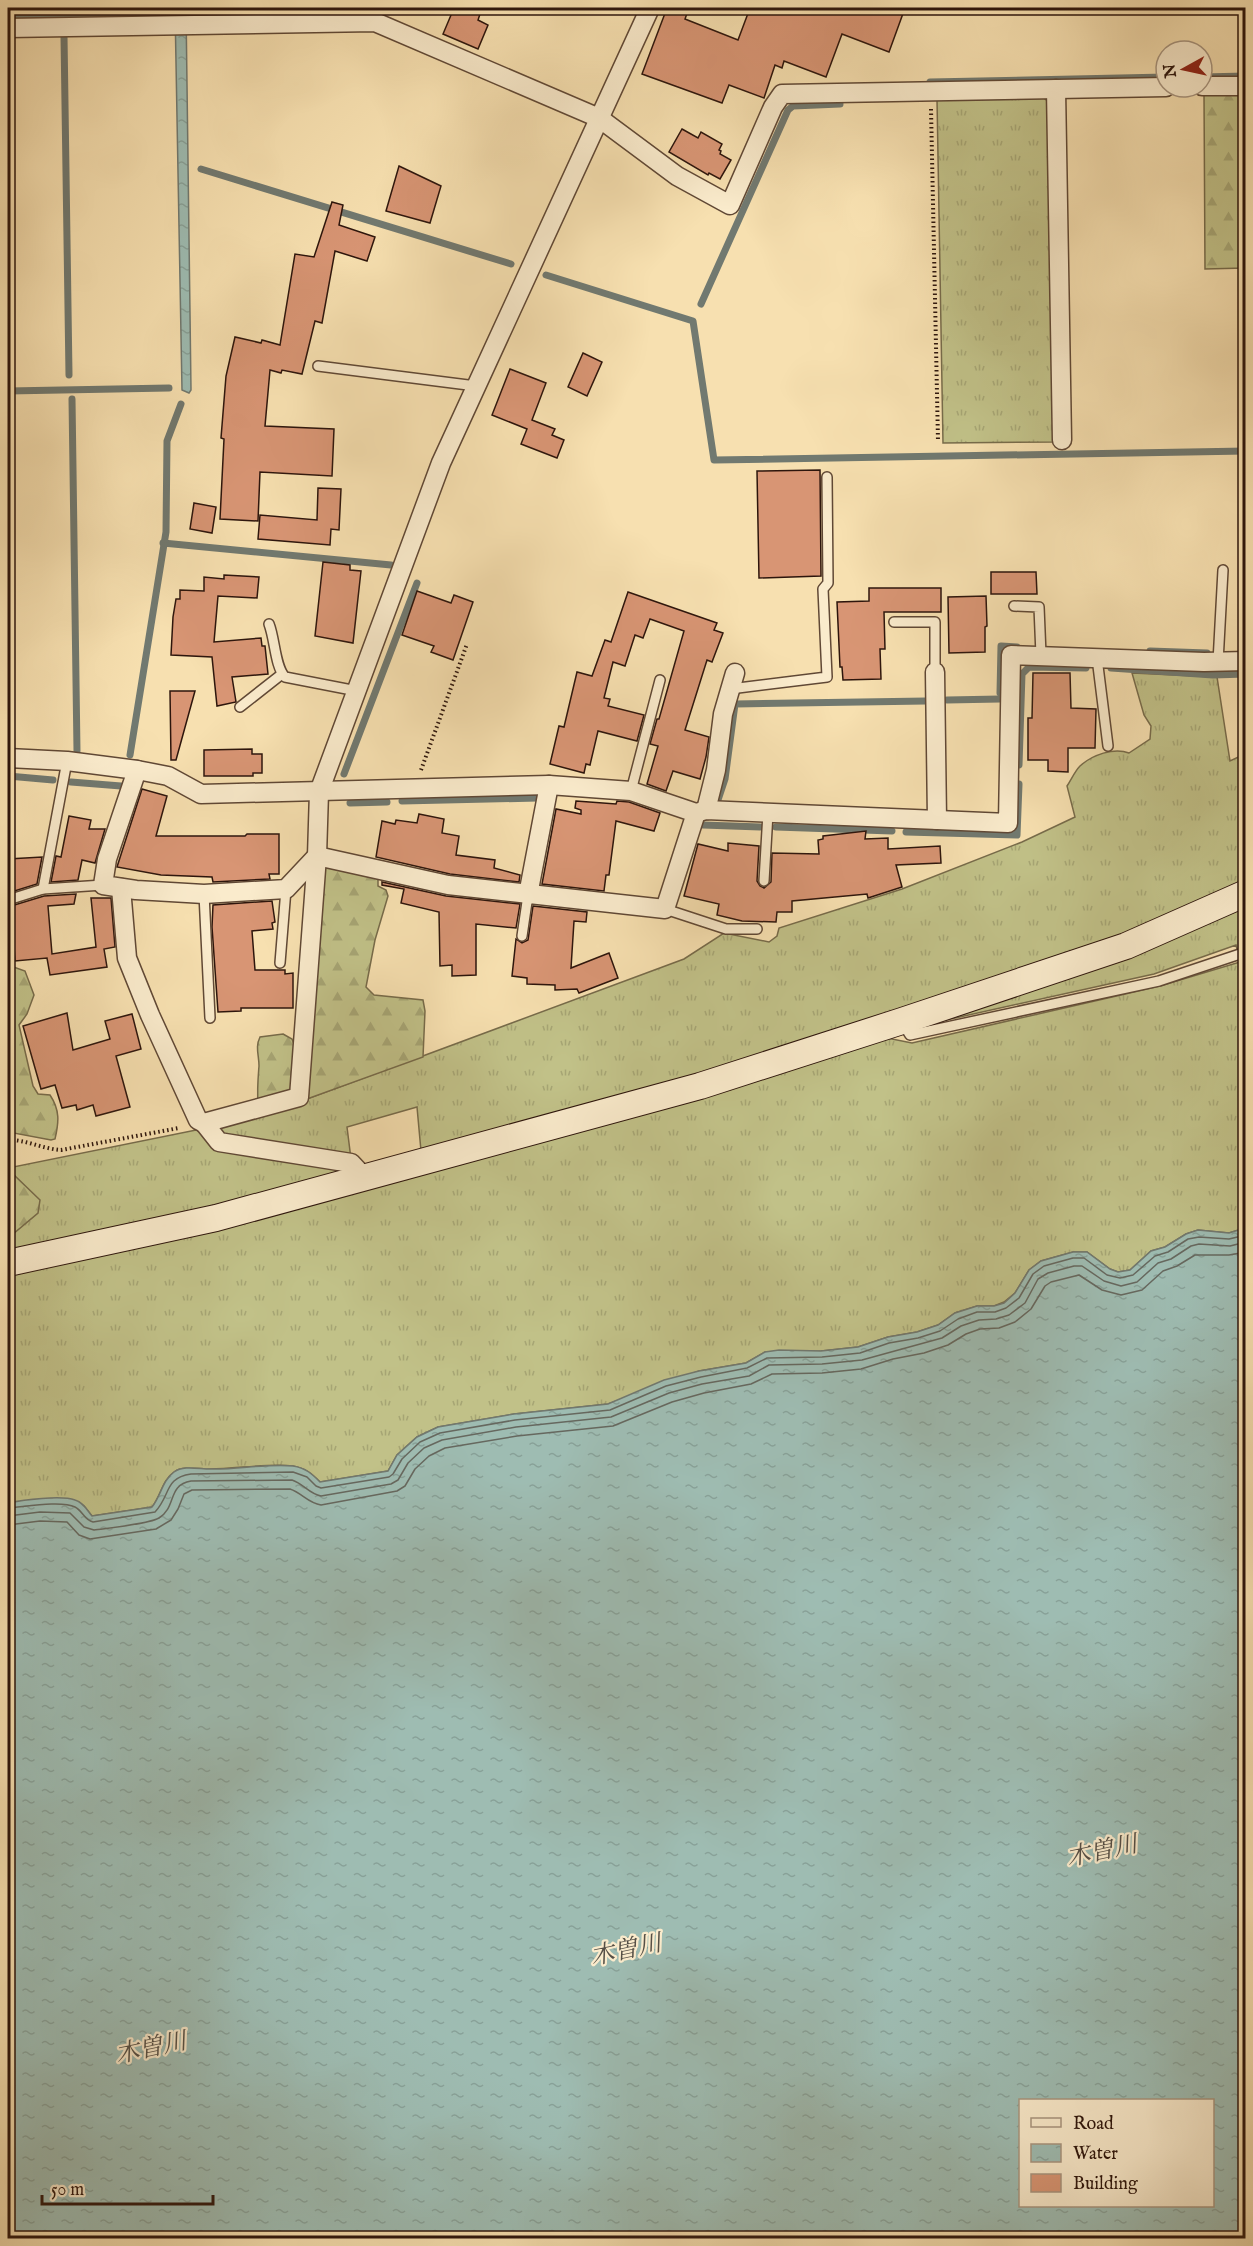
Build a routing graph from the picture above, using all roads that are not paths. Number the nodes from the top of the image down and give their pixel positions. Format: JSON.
{"nodes":[{"id":1,"x":650,"y":8,"type":"edge"},
{"id":2,"x":8,"y":28,"type":"edge"},
{"id":3,"x":1214,"y":86,"type":"edge"},
{"id":4,"x":1245,"y":86,"type":"edge"},
{"id":5,"x":1154,"y":87,"type":"edge"},
{"id":6,"x":1056,"y":89,"type":"junction"},
{"id":7,"x":599,"y":118,"type":"junction"},
{"id":8,"x":318,"y":366,"type":"dead end"},
{"id":9,"x":476,"y":386,"type":"junction"},
{"id":10,"x":1062,"y":440,"type":"dead end"},
{"id":11,"x":827,"y":477,"type":"dead end"},
{"id":12,"x":1222,"y":570,"type":"dead end"},
{"id":13,"x":1014,"y":606,"type":"dead end"},
{"id":14,"x":894,"y":622,"type":"dead end"},
{"id":15,"x":269,"y":624,"type":"dead end"},
{"id":16,"x":1041,"y":655,"type":"junction"},
{"id":17,"x":1097,"y":658,"type":"junction"},
{"id":18,"x":1218,"y":662,"type":"junction"},
{"id":19,"x":1245,"y":662,"type":"edge"},
{"id":20,"x":935,"y":672,"type":"joint"},
{"id":21,"x":282,"y":674,"type":"junction"},
{"id":22,"x":660,"y":680,"type":"dead end"},
{"id":23,"x":733,"y":681,"type":"joint"},
{"id":24,"x":357,"y":691,"type":"junction"},
{"id":25,"x":240,"y":707,"type":"dead end"},
{"id":26,"x":1108,"y":746,"type":"dead end"},
{"id":27,"x":8,"y":758,"type":"edge"},
{"id":28,"x":67,"y":761,"type":"junction"},
{"id":29,"x":137,"y":770,"type":"junction"},
{"id":30,"x":549,"y":785,"type":"junction"},
{"id":31,"x":631,"y":790,"type":"junction"},
{"id":32,"x":320,"y":792,"type":"junction"},
{"id":33,"x":701,"y":812,"type":"junction"},
{"id":34,"x":768,"y":813,"type":"junction"},
{"id":35,"x":937,"y":820,"type":"junction"},
{"id":36,"x":317,"y":856,"type":"junction"},
{"id":37,"x":764,"y":881,"type":"dead end"},
{"id":38,"x":103,"y":885,"type":"junction"},
{"id":39,"x":121,"y":888,"type":"junction"},
{"id":40,"x":43,"y":889,"type":"junction"},
{"id":41,"x":286,"y":889,"type":"junction"},
{"id":42,"x":1245,"y":893,"type":"edge"},
{"id":43,"x":204,"y":894,"type":"junction"},
{"id":44,"x":528,"y":895,"type":"junction"},
{"id":45,"x":8,"y":900,"type":"edge"},
{"id":46,"x":665,"y":909,"type":"junction"},
{"id":47,"x":757,"y":929,"type":"dead end"},
{"id":48,"x":522,"y":936,"type":"dead end"},
{"id":49,"x":1245,"y":952,"type":"edge"},
{"id":50,"x":280,"y":963,"type":"dead end"},
{"id":51,"x":210,"y":1018,"type":"dead end"},
{"id":52,"x":902,"y":1022,"type":"junction"},
{"id":53,"x":204,"y":1123,"type":"junction"},
{"id":54,"x":365,"y":1178,"type":"junction"},
{"id":55,"x":8,"y":1263,"type":"edge"}],
"edges":[{"from":1,"to":7,"type":"street"},
{"from":2,"to":7,"type":"street"},
{"from":3,"to":4,"type":"street"},
{"from":5,"to":6,"type":"street"},
{"from":6,"to":7,"type":"street"},
{"from":6,"to":10,"type":"street"},
{"from":7,"to":9,"type":"street"},
{"from":8,"to":9,"type":"lane"},
{"from":9,"to":24,"type":"street"},
{"from":11,"to":23,"type":"lane"},
{"from":12,"to":18,"type":"lane"},
{"from":13,"to":16,"type":"lane"},
{"from":14,"to":20,"type":"lane"},
{"from":15,"to":21,"type":"lane"},
{"from":16,"to":17,"type":"street"},
{"from":16,"to":35,"type":"street"},
{"from":17,"to":18,"type":"street"},
{"from":17,"to":26,"type":"lane"},
{"from":18,"to":19,"type":"street"},
{"from":20,"to":35,"type":"street"},
{"from":21,"to":24,"type":"lane"},
{"from":21,"to":25,"type":"lane"},
{"from":22,"to":31,"type":"lane"},
{"from":23,"to":33,"type":"street"},
{"from":24,"to":32,"type":"street"},
{"from":27,"to":28,"type":"street"},
{"from":28,"to":29,"type":"street"},
{"from":28,"to":40,"type":"lane"},
{"from":29,"to":32,"type":"street"},
{"from":29,"to":38,"type":"street"},
{"from":30,"to":31,"type":"street"},
{"from":30,"to":32,"type":"street"},
{"from":30,"to":44,"type":"street"},
{"from":31,"to":33,"type":"street"},
{"from":32,"to":36,"type":"street"},
{"from":33,"to":34,"type":"street"},
{"from":33,"to":46,"type":"street"},
{"from":34,"to":35,"type":"street"},
{"from":34,"to":37,"type":"lane"},
{"from":36,"to":41,"type":"street"},
{"from":36,"to":44,"type":"street"},
{"from":36,"to":53,"type":"street"},
{"from":38,"to":39,"type":"street"},
{"from":38,"to":40,"type":"lane"},
{"from":39,"to":43,"type":"street"},
{"from":39,"to":53,"type":"street"},
{"from":40,"to":45,"type":"lane"},
{"from":41,"to":43,"type":"street"},
{"from":41,"to":50,"type":"lane"},
{"from":42,"to":52,"type":"street"},
{"from":43,"to":51,"type":"lane"},
{"from":44,"to":46,"type":"street"},
{"from":44,"to":48,"type":"lane"},
{"from":46,"to":47,"type":"lane"},
{"from":49,"to":52,"type":"lane"},
{"from":52,"to":54,"type":"street"},
{"from":53,"to":54,"type":"street"},
{"from":54,"to":55,"type":"street"}]}
